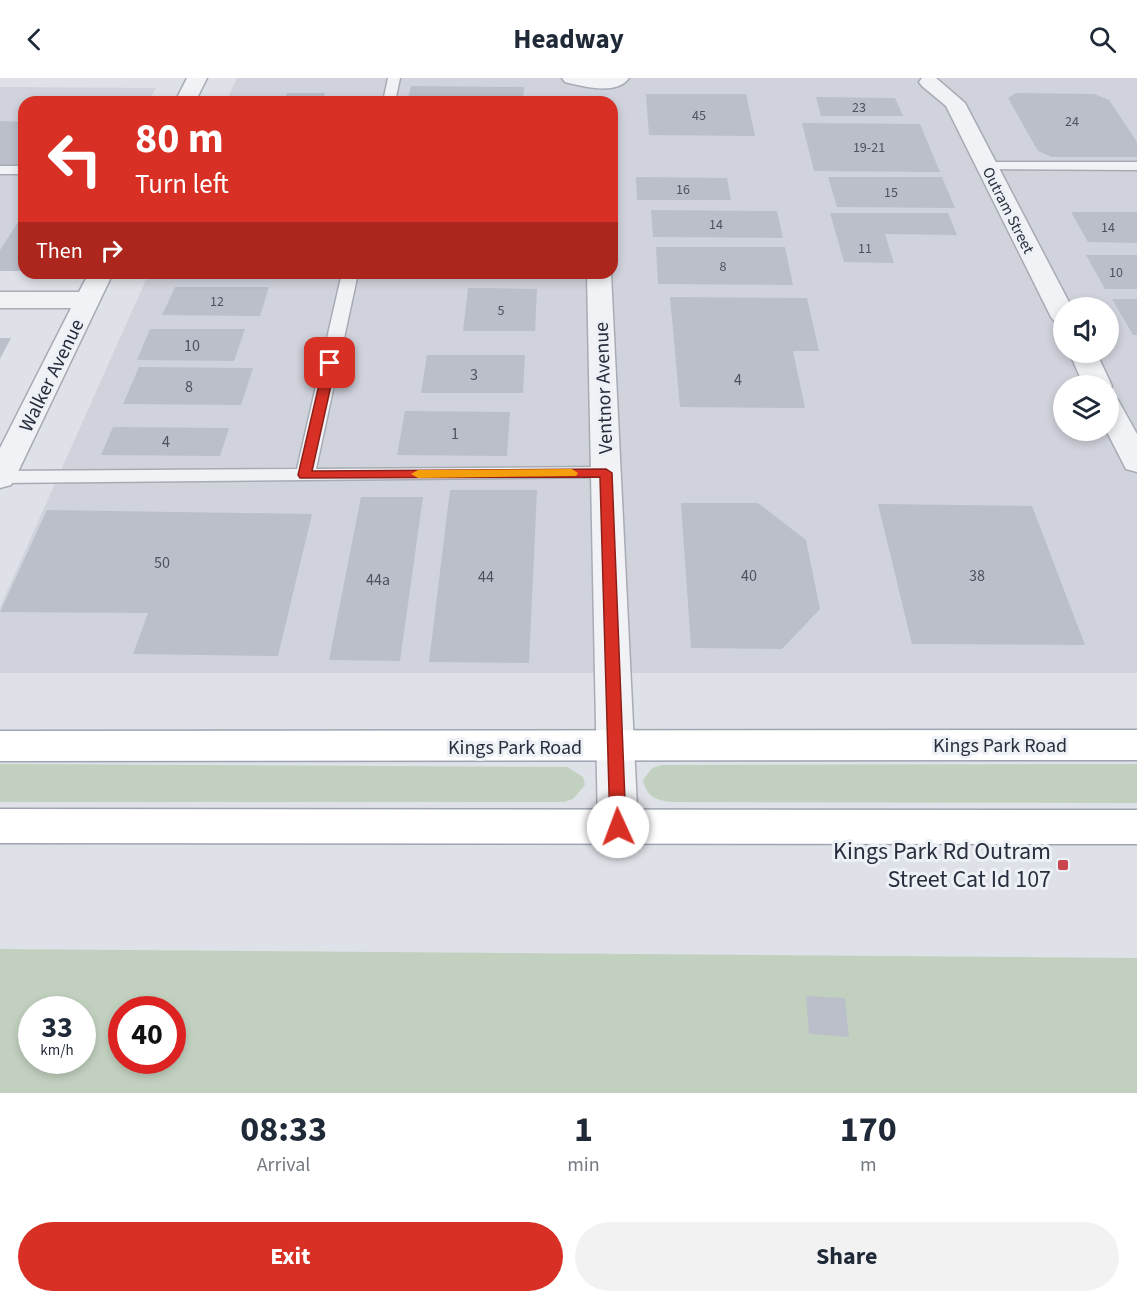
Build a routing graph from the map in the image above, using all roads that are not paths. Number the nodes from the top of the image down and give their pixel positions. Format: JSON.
{"nodes":[{"id":1,"x":197,"y":78,"type":"edge"},
{"id":2,"x":394,"y":78,"type":"edge"},
{"id":3,"x":576,"y":80,"type":"edge"},
{"id":4,"x":613,"y":80,"type":"edge"},
{"id":5,"x":923,"y":80,"type":"edge"},
{"id":6,"x":188,"y":96,"type":"edge"},
{"id":7,"x":390,"y":96,"type":"edge"},
{"id":8,"x":590,"y":96,"type":"edge"},
{"id":9,"x":598,"y":96,"type":"edge"},
{"id":10,"x":987,"y":166,"type":"junction"},
{"id":11,"x":1137,"y":166,"type":"edge"},
{"id":12,"x":0,"y":170,"type":"edge"},
{"id":13,"x":18,"y":170,"type":"edge"},
{"id":14,"x":98,"y":279,"type":"edge"},
{"id":15,"x":349,"y":279,"type":"edge"},
{"id":16,"x":599,"y":279,"type":"edge"},
{"id":17,"x":1054,"y":297,"type":"edge"},
{"id":18,"x":0,"y":300,"type":"edge"},
{"id":19,"x":88,"y":300,"type":"junction"},
{"id":20,"x":1119,"y":427,"type":"edge"},
{"id":21,"x":1137,"y":462,"type":"edge"},
{"id":22,"x":606,"y":473,"type":"junction"},
{"id":23,"x":305,"y":475,"type":"junction"},
{"id":24,"x":0,"y":478,"type":"edge"},
{"id":25,"x":1137,"y":745,"type":"edge"},
{"id":26,"x":0,"y":746,"type":"edge"},
{"id":27,"x":616,"y":747,"type":"junction"},
{"id":28,"x":0,"y":826,"type":"edge"},
{"id":29,"x":618,"y":827,"type":"junction"},
{"id":30,"x":1137,"y":827,"type":"edge"}],
"edges":[{"from":1,"to":6,"type":"street"},
{"from":2,"to":7,"type":"lane"},
{"from":3,"to":4,"type":"street"},
{"from":3,"to":8,"type":"street"},
{"from":4,"to":9,"type":"street"},
{"from":5,"to":10,"type":"street","name":"Outram Street"},
{"from":10,"to":11,"type":"lane"},
{"from":10,"to":17,"type":"street","name":"Outram Street"},
{"from":12,"to":13,"type":"lane"},
{"from":14,"to":19,"type":"street","name":"Walker Avenue"},
{"from":15,"to":23,"type":"lane"},
{"from":16,"to":22,"type":"street","name":"Ventnor Avenue"},
{"from":18,"to":19,"type":"street"},
{"from":19,"to":24,"type":"street","name":"Walker Avenue"},
{"from":20,"to":21,"type":"street"},
{"from":22,"to":23,"type":"lane"},
{"from":22,"to":27,"type":"street","name":"Ventnor Avenue"},
{"from":23,"to":24,"type":"lane"},
{"from":25,"to":27,"type":"main road","name":"Kings Park Road"},
{"from":26,"to":27,"type":"main road","name":"Kings Park Road"},
{"from":27,"to":29,"type":"street","name":"Ventnor Avenue"},
{"from":28,"to":29,"type":"main road"},
{"from":29,"to":30,"type":"main road"}]}
